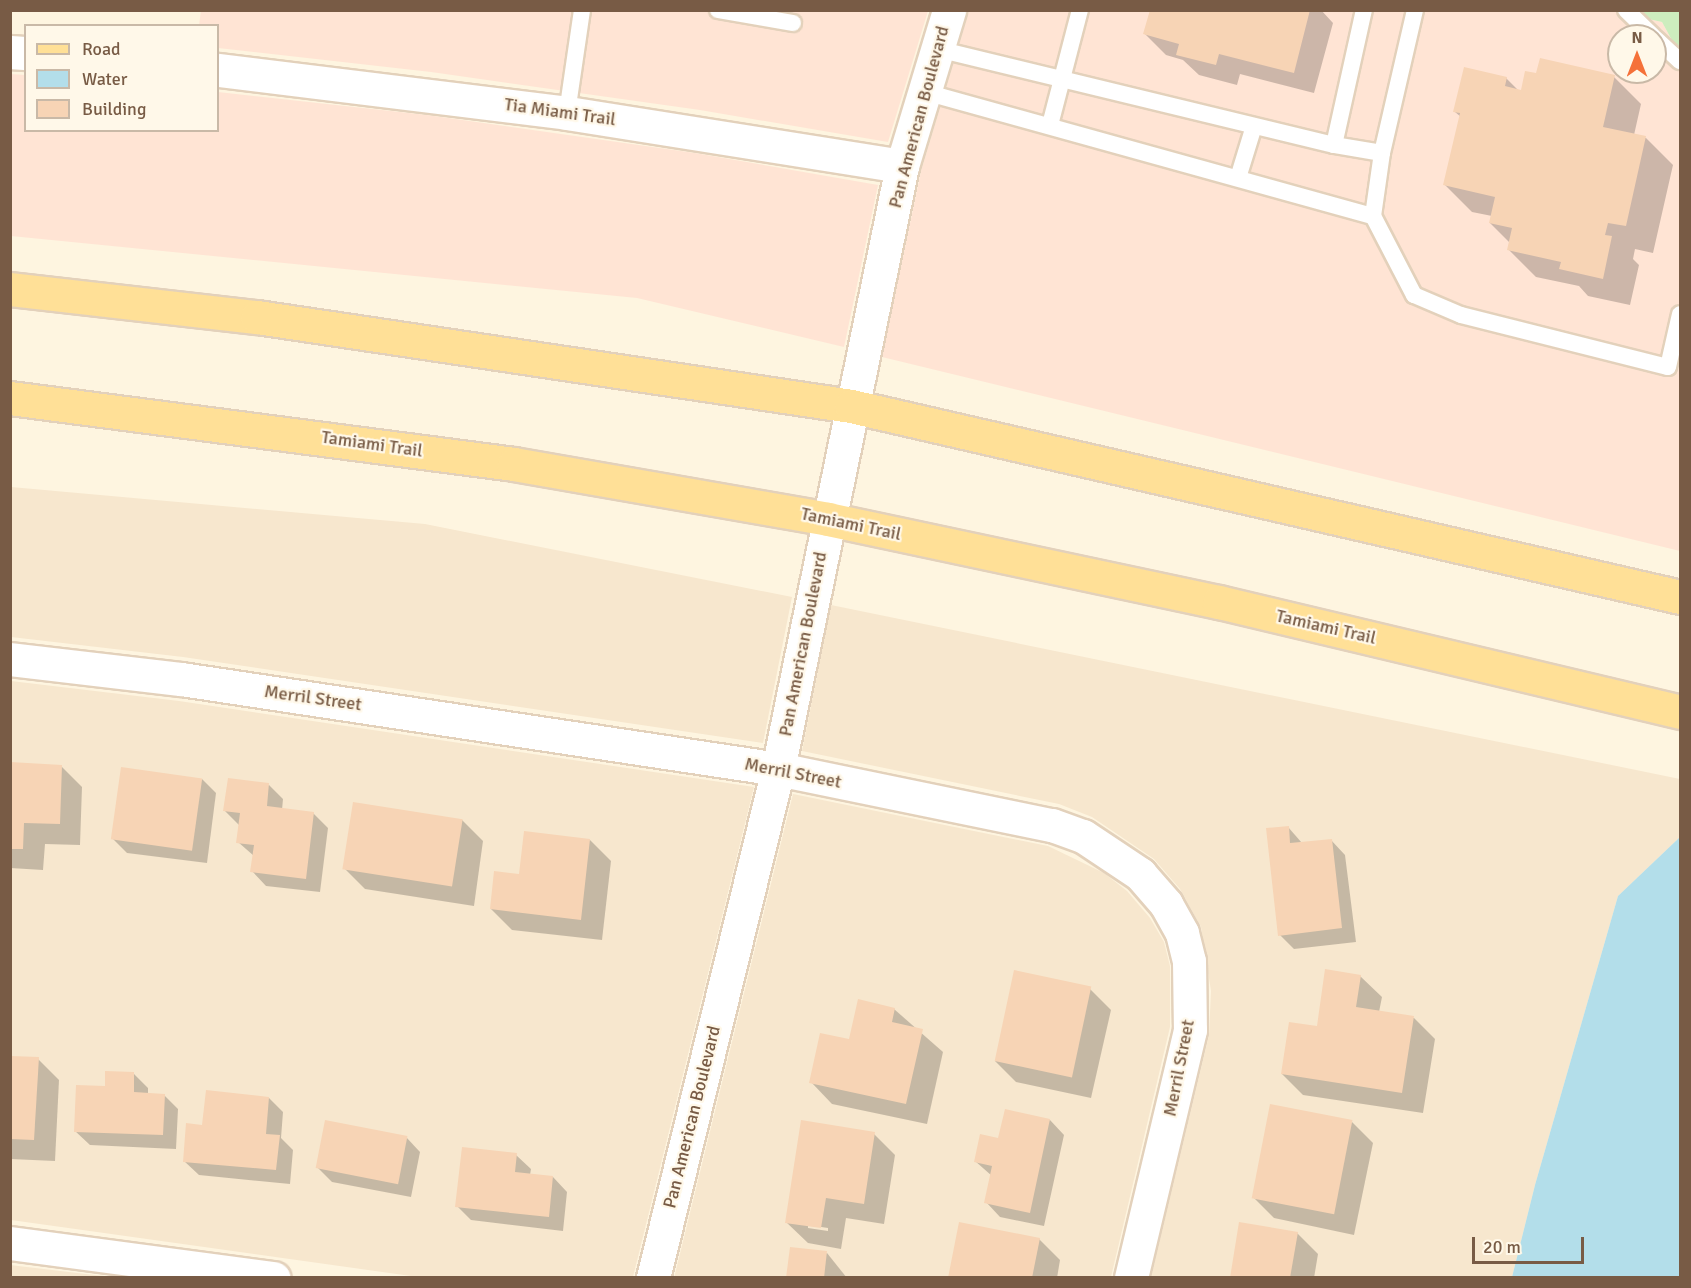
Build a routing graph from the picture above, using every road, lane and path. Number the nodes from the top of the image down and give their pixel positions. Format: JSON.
{"nodes":[{"id":1,"x":582,"y":10,"type":"edge"},
{"id":2,"x":718,"y":10,"type":"edge"},
{"id":3,"x":949,"y":10,"type":"edge"},
{"id":4,"x":1080,"y":10,"type":"edge"},
{"id":5,"x":1364,"y":10,"type":"edge"},
{"id":6,"x":1415,"y":10,"type":"edge"},
{"id":7,"x":1626,"y":10,"type":"edge"},
{"id":8,"x":793,"y":23,"type":"dead end"},
{"id":9,"x":1641,"y":24,"type":"edge"},
{"id":10,"x":938,"y":49,"type":"junction"},
{"id":11,"x":1667,"y":49,"type":"edge"},
{"id":12,"x":1680,"y":61,"type":"edge"},
{"id":13,"x":219,"y":70,"type":"edge"},
{"id":14,"x":1062,"y":78,"type":"junction"},
{"id":15,"x":925,"y":92,"type":"junction"},
{"id":16,"x":567,"y":113,"type":"junction"},
{"id":17,"x":1050,"y":125,"type":"junction"},
{"id":18,"x":1254,"y":126,"type":"junction"},
{"id":19,"x":1334,"y":145,"type":"junction"},
{"id":20,"x":1382,"y":153,"type":"junction"},
{"id":21,"x":902,"y":166,"type":"junction"},
{"id":22,"x":1238,"y":178,"type":"junction"},
{"id":23,"x":1373,"y":216,"type":"junction"},
{"id":24,"x":10,"y":289,"type":"edge"},
{"id":25,"x":1680,"y":314,"type":"edge"},
{"id":26,"x":10,"y":398,"type":"edge"},
{"id":27,"x":851,"y":406,"type":"junction"},
{"id":28,"x":828,"y":519,"type":"junction"},
{"id":29,"x":1680,"y":597,"type":"edge"},
{"id":30,"x":10,"y":659,"type":"edge"},
{"id":31,"x":1680,"y":711,"type":"edge"},
{"id":32,"x":778,"y":769,"type":"junction"},
{"id":33,"x":10,"y":1242,"type":"edge"},
{"id":34,"x":274,"y":1278,"type":"edge"},
{"id":35,"x":653,"y":1278,"type":"edge"},
{"id":36,"x":1131,"y":1278,"type":"edge"}],
"edges":[{"from":1,"to":16,"type":"lane"},
{"from":2,"to":8,"type":"lane"},
{"from":3,"to":10,"type":"street","name":"Pan American Boulevard"},
{"from":4,"to":14,"type":"lane"},
{"from":5,"to":19,"type":"lane"},
{"from":6,"to":20,"type":"lane"},
{"from":7,"to":9,"type":"lane"},
{"from":10,"to":14,"type":"lane"},
{"from":10,"to":15,"type":"street","name":"Pan American Boulevard"},
{"from":11,"to":12,"type":"lane"},
{"from":13,"to":16,"type":"street","name":"Tia Miami Trail"},
{"from":14,"to":17,"type":"lane"},
{"from":14,"to":18,"type":"lane"},
{"from":15,"to":17,"type":"lane"},
{"from":15,"to":21,"type":"street","name":"Pan American Boulevard"},
{"from":16,"to":21,"type":"street","name":"Tia Miami Trail"},
{"from":17,"to":22,"type":"lane"},
{"from":18,"to":19,"type":"lane"},
{"from":18,"to":22,"type":"lane"},
{"from":19,"to":20,"type":"lane"},
{"from":20,"to":23,"type":"lane"},
{"from":21,"to":27,"type":"street","name":"Pan American Boulevard"},
{"from":22,"to":23,"type":"lane"},
{"from":23,"to":25,"type":"lane"},
{"from":24,"to":27,"type":"main road"},
{"from":26,"to":28,"type":"main road","name":"Tamiami Trail"},
{"from":27,"to":28,"type":"street","name":"Pan American Boulevard"},
{"from":27,"to":29,"type":"main road"},
{"from":28,"to":31,"type":"main road","name":"Tamiami Trail"},
{"from":28,"to":32,"type":"street","name":"Pan American Boulevard"},
{"from":30,"to":32,"type":"street","name":"Merril Street"},
{"from":32,"to":35,"type":"street","name":"Pan American Boulevard"},
{"from":32,"to":36,"type":"street","name":"Merril Street"},
{"from":33,"to":34,"type":"street"}]}
